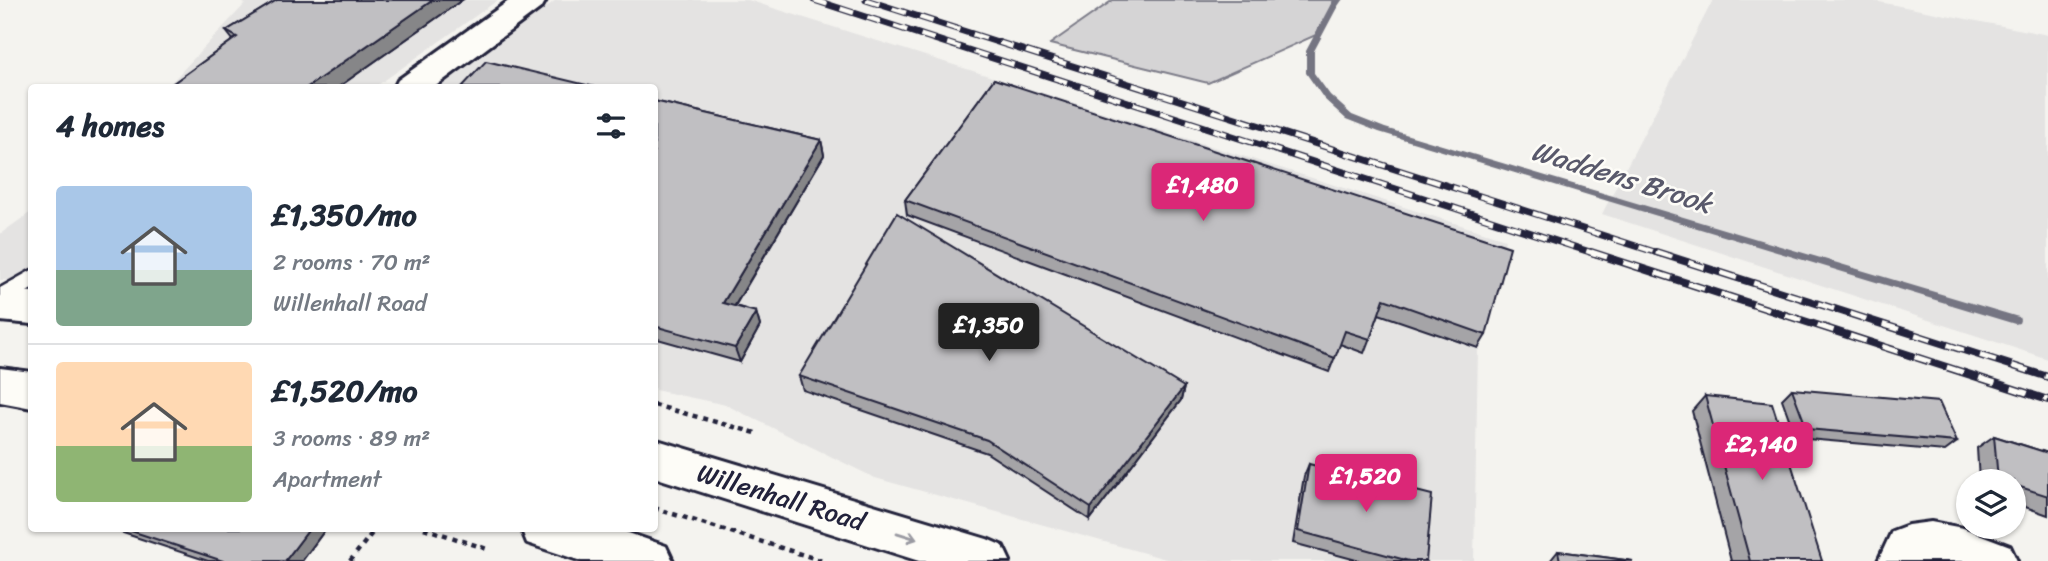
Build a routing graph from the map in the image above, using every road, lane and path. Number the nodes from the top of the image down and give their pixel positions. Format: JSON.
{"nodes":[{"id":1,"x":530,"y":0,"type":"edge"},
{"id":2,"x":415,"y":84,"type":"edge"},
{"id":3,"x":28,"y":281,"type":"edge"},
{"id":4,"x":0,"y":299,"type":"edge"},
{"id":5,"x":0,"y":306,"type":"edge"},
{"id":6,"x":28,"y":308,"type":"edge"},
{"id":7,"x":0,"y":385,"type":"edge"},
{"id":8,"x":28,"y":389,"type":"edge"},
{"id":9,"x":658,"y":406,"type":"edge"},
{"id":10,"x":756,"y":433,"type":"dead end"},
{"id":11,"x":658,"y":459,"type":"edge"},
{"id":12,"x":658,"y":509,"type":"edge"},
{"id":13,"x":373,"y":532,"type":"edge"},
{"id":14,"x":436,"y":532,"type":"edge"},
{"id":15,"x":555,"y":532,"type":"edge"},
{"id":16,"x":490,"y":550,"type":"dead end"},
{"id":17,"x":350,"y":561,"type":"edge"},
{"id":18,"x":650,"y":561,"type":"edge"},
{"id":19,"x":823,"y":561,"type":"edge"},
{"id":20,"x":987,"y":561,"type":"edge"},
{"id":21,"x":1901,"y":561,"type":"edge"},
{"id":22,"x":1994,"y":561,"type":"edge"}],
"edges":[{"from":1,"to":2,"type":"main road"},
{"from":3,"to":4,"type":"lane"},
{"from":5,"to":6,"type":"main road"},
{"from":7,"to":8,"type":"main road"},
{"from":9,"to":10,"type":"path"},
{"from":11,"to":20,"type":"main road","name":"Willenhall Road","one_way":true},
{"from":12,"to":19,"type":"path"},
{"from":13,"to":17,"type":"path"},
{"from":14,"to":16,"type":"path"},
{"from":15,"to":18,"type":"main road"},
{"from":21,"to":22,"type":"main road"}]}
